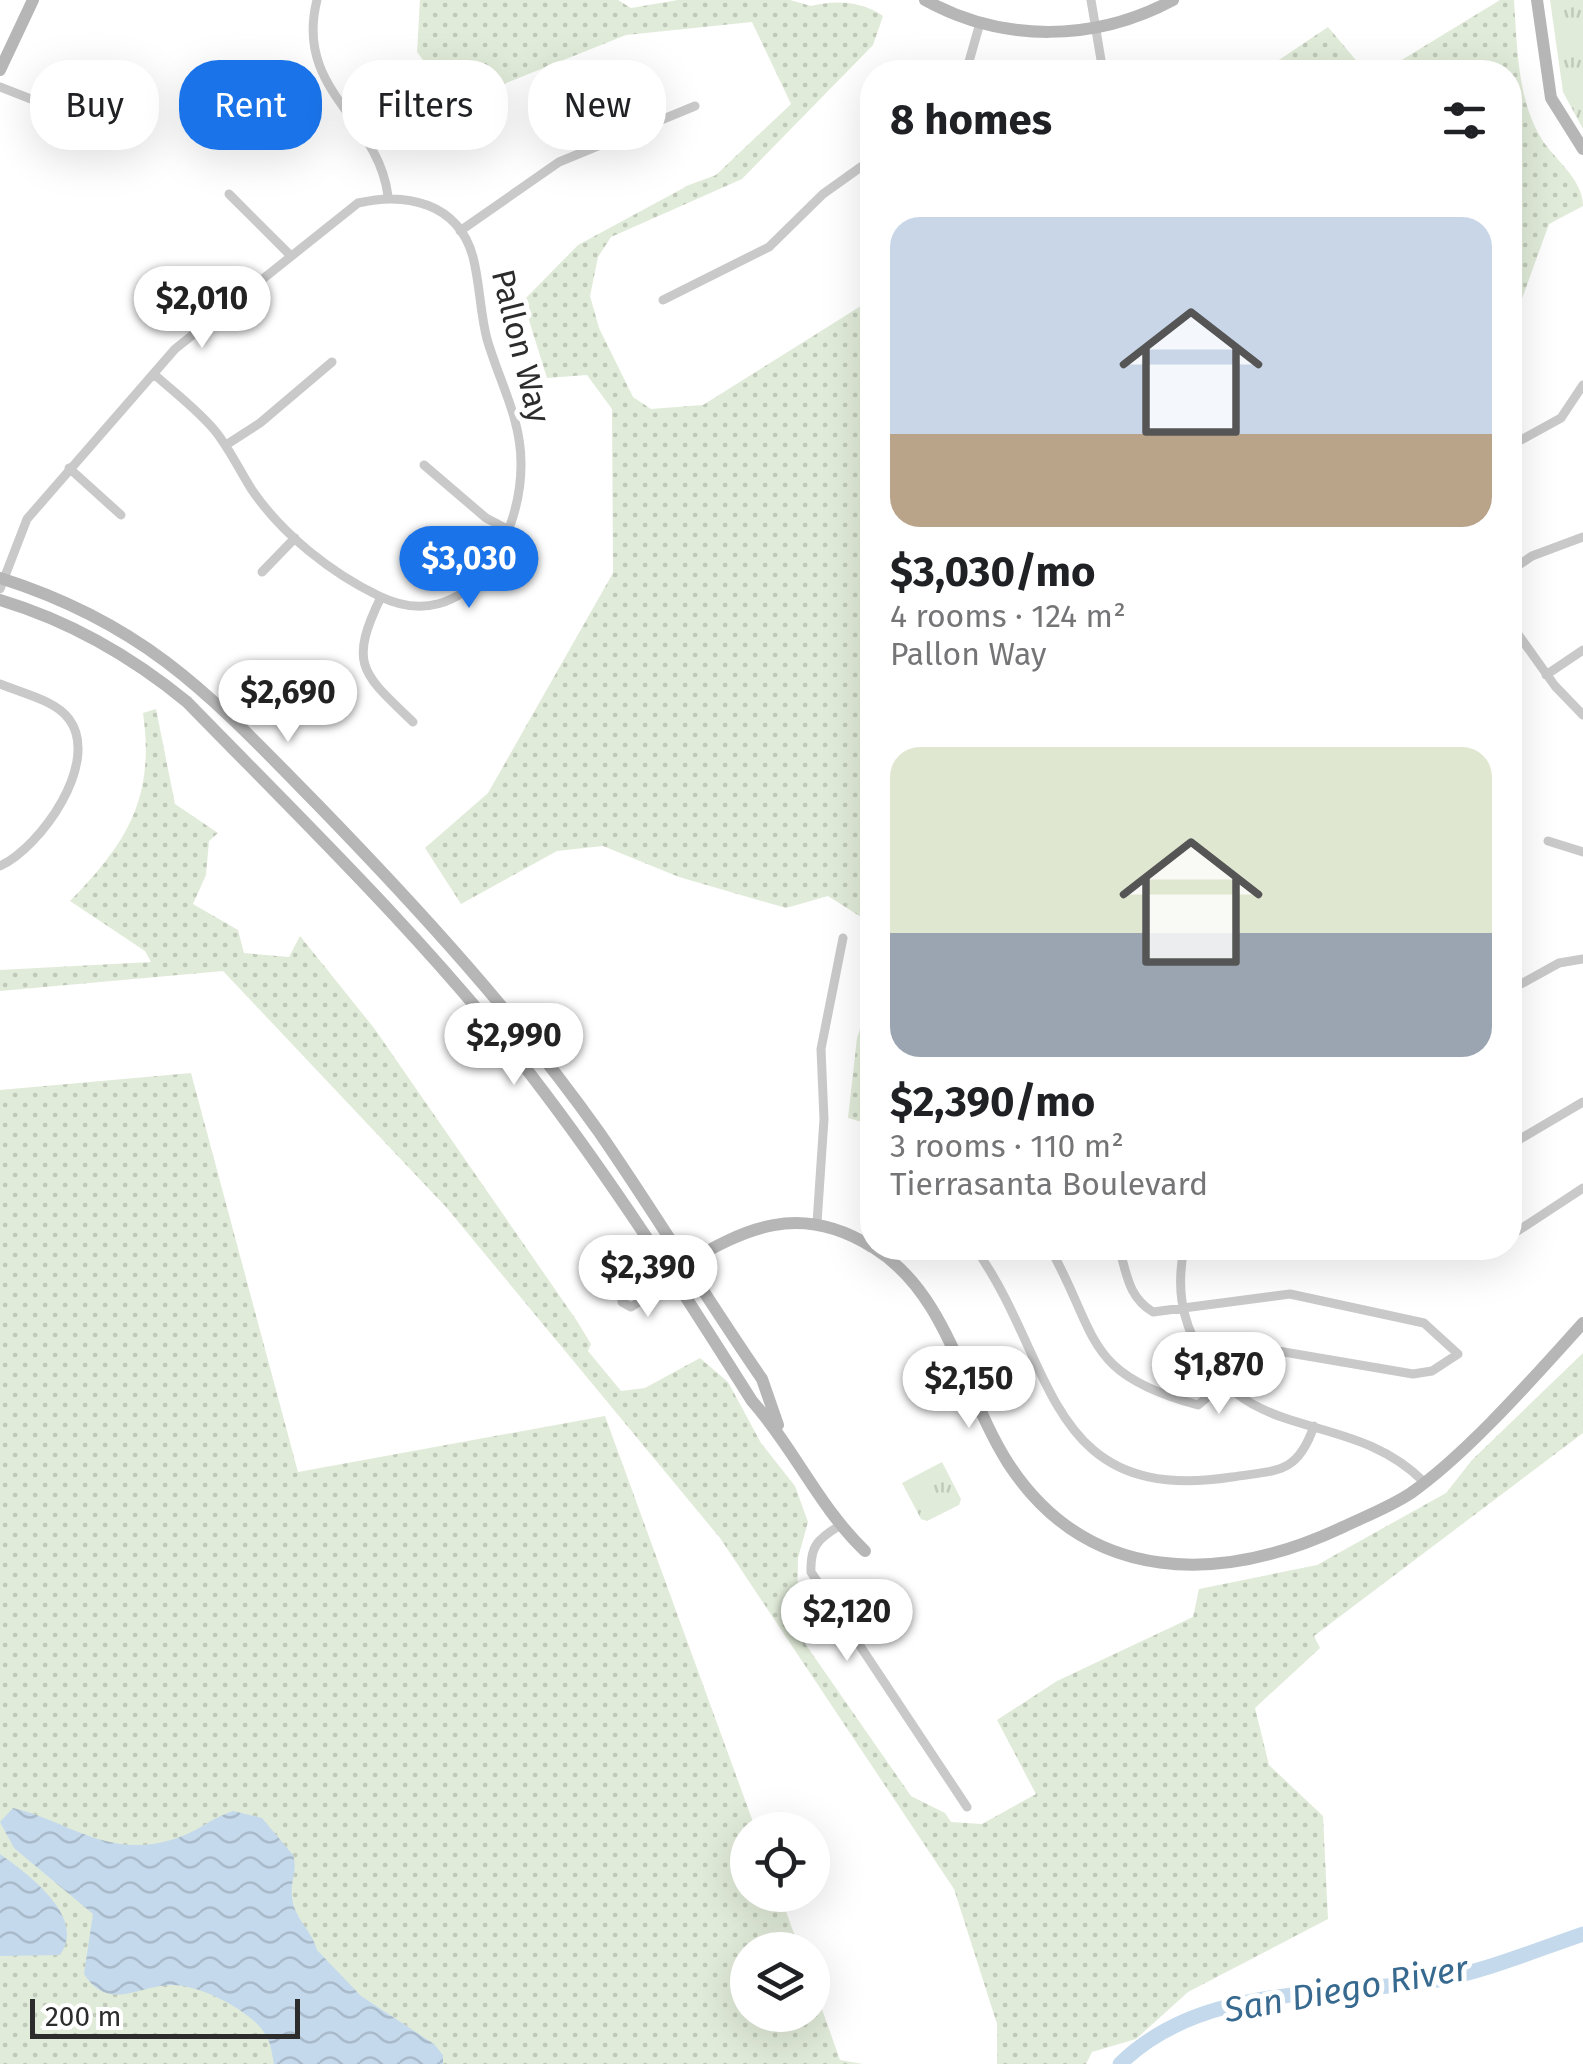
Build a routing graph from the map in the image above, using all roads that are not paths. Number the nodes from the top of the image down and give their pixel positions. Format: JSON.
{"nodes":[{"id":1,"x":33,"y":0,"type":"edge"},
{"id":2,"x":317,"y":0,"type":"edge"},
{"id":3,"x":925,"y":0,"type":"edge"},
{"id":4,"x":1090,"y":0,"type":"edge"},
{"id":5,"x":1173,"y":0,"type":"edge"},
{"id":6,"x":1537,"y":0,"type":"edge"},
{"id":7,"x":980,"y":24,"type":"junction"},
{"id":8,"x":1096,"y":29,"type":"junction"},
{"id":9,"x":970,"y":60,"type":"edge"},
{"id":10,"x":1101,"y":60,"type":"edge"},
{"id":11,"x":0,"y":70,"type":"edge"},
{"id":12,"x":0,"y":88,"type":"edge"},
{"id":13,"x":30,"y":99,"type":"edge"},
{"id":14,"x":695,"y":106,"type":"dead end"},
{"id":15,"x":1583,"y":149,"type":"edge"},
{"id":16,"x":860,"y":167,"type":"edge"},
{"id":17,"x":229,"y":194,"type":"dead end"},
{"id":18,"x":388,"y":196,"type":"junction"},
{"id":19,"x":460,"y":230,"type":"junction"},
{"id":20,"x":290,"y":255,"type":"junction"},
{"id":21,"x":663,"y":300,"type":"dead end"},
{"id":22,"x":332,"y":362,"type":"dead end"},
{"id":23,"x":155,"y":375,"type":"junction"},
{"id":24,"x":1583,"y":385,"type":"edge"},
{"id":25,"x":1522,"y":440,"type":"edge"},
{"id":26,"x":226,"y":445,"type":"junction"},
{"id":27,"x":424,"y":465,"type":"dead end"},
{"id":28,"x":69,"y":468,"type":"junction"},
{"id":29,"x":121,"y":516,"type":"dead end"},
{"id":30,"x":507,"y":528,"type":"junction"},
{"id":31,"x":1583,"y":537,"type":"edge"},
{"id":32,"x":295,"y":538,"type":"junction"},
{"id":33,"x":1522,"y":563,"type":"edge"},
{"id":34,"x":262,"y":572,"type":"dead end"},
{"id":35,"x":1,"y":582,"type":"edge"},
{"id":36,"x":381,"y":597,"type":"junction"},
{"id":37,"x":0,"y":600,"type":"edge"},
{"id":38,"x":1522,"y":641,"type":"edge"},
{"id":39,"x":1583,"y":650,"type":"edge"},
{"id":40,"x":1546,"y":675,"type":"junction"},
{"id":41,"x":0,"y":684,"type":"edge"},
{"id":42,"x":1583,"y":715,"type":"edge"},
{"id":43,"x":413,"y":722,"type":"dead end"},
{"id":44,"x":1548,"y":840,"type":"dead end"},
{"id":45,"x":1583,"y":852,"type":"edge"},
{"id":46,"x":0,"y":866,"type":"edge"},
{"id":47,"x":396,"y":918,"type":"junction"},
{"id":48,"x":843,"y":938,"type":"dead end"},
{"id":49,"x":459,"y":958,"type":"junction"},
{"id":50,"x":1583,"y":959,"type":"edge"},
{"id":51,"x":1522,"y":984,"type":"edge"},
{"id":52,"x":1583,"y":1102,"type":"edge"},
{"id":53,"x":1522,"y":1137,"type":"edge"},
{"id":54,"x":1583,"y":1188,"type":"edge"},
{"id":55,"x":817,"y":1223,"type":"junction"},
{"id":56,"x":1522,"y":1228,"type":"edge"},
{"id":57,"x":860,"y":1241,"type":"edge"},
{"id":58,"x":893,"y":1260,"type":"edge"},
{"id":59,"x":984,"y":1260,"type":"edge"},
{"id":60,"x":1055,"y":1260,"type":"edge"},
{"id":61,"x":1123,"y":1260,"type":"edge"},
{"id":62,"x":1181,"y":1260,"type":"edge"},
{"id":63,"x":685,"y":1264,"type":"junction"},
{"id":64,"x":672,"y":1277,"type":"junction"},
{"id":65,"x":622,"y":1302,"type":"dead end"},
{"id":66,"x":1183,"y":1311,"type":"junction"},
{"id":67,"x":1583,"y":1323,"type":"edge"},
{"id":68,"x":1224,"y":1387,"type":"junction"},
{"id":69,"x":1314,"y":1426,"type":"junction"},
{"id":70,"x":780,"y":1432,"type":"junction"},
{"id":71,"x":1424,"y":1482,"type":"junction"},
{"id":72,"x":839,"y":1526,"type":"junction"},
{"id":73,"x":865,"y":1551,"type":"dead end"},
{"id":74,"x":967,"y":1807,"type":"dead end"}],
"edges":[{"from":1,"to":11,"type":"street"},
{"from":2,"to":18,"type":"street"},
{"from":3,"to":7,"type":"street"},
{"from":4,"to":8,"type":"street"},
{"from":5,"to":8,"type":"street"},
{"from":6,"to":15,"type":"street"},
{"from":7,"to":8,"type":"street"},
{"from":7,"to":9,"type":"street"},
{"from":8,"to":10,"type":"street"},
{"from":12,"to":13,"type":"street"},
{"from":14,"to":19,"type":"street"},
{"from":16,"to":21,"type":"street"},
{"from":17,"to":20,"type":"street"},
{"from":18,"to":19,"type":"street"},
{"from":18,"to":20,"type":"street"},
{"from":19,"to":30,"type":"street","name":"Pallon Way"},
{"from":20,"to":23,"type":"street"},
{"from":22,"to":26,"type":"street"},
{"from":23,"to":26,"type":"street","name":"Pallon Way"},
{"from":23,"to":28,"type":"street"},
{"from":24,"to":25,"type":"street"},
{"from":26,"to":32,"type":"street","name":"Pallon Way"},
{"from":27,"to":30,"type":"street"},
{"from":28,"to":29,"type":"street"},
{"from":28,"to":35,"type":"street"},
{"from":30,"to":36,"type":"street","name":"Pallon Way"},
{"from":31,"to":33,"type":"street"},
{"from":32,"to":34,"type":"street"},
{"from":32,"to":36,"type":"street","name":"Pallon Way"},
{"from":35,"to":49,"type":"street"},
{"from":36,"to":43,"type":"street"},
{"from":37,"to":47,"type":"street"},
{"from":38,"to":40,"type":"street"},
{"from":39,"to":40,"type":"street"},
{"from":40,"to":42,"type":"street"},
{"from":41,"to":46,"type":"street"},
{"from":44,"to":45,"type":"street"},
{"from":47,"to":49,"type":"street"},
{"from":47,"to":64,"type":"street"},
{"from":48,"to":55,"type":"street"},
{"from":49,"to":63,"type":"street"},
{"from":50,"to":51,"type":"street"},
{"from":52,"to":53,"type":"street"},
{"from":54,"to":56,"type":"street"},
{"from":55,"to":57,"type":"street"},
{"from":55,"to":63,"type":"street"},
{"from":58,"to":71,"type":"street"},
{"from":59,"to":69,"type":"street"},
{"from":60,"to":68,"type":"street"},
{"from":61,"to":66,"type":"street"},
{"from":62,"to":66,"type":"street"},
{"from":63,"to":64,"type":"street"},
{"from":63,"to":70,"type":"street"},
{"from":64,"to":65,"type":"street"},
{"from":64,"to":70,"type":"street"},
{"from":66,"to":68,"type":"street"},
{"from":66,"to":68,"type":"street"},
{"from":67,"to":71,"type":"street"},
{"from":68,"to":69,"type":"street"},
{"from":69,"to":71,"type":"street"},
{"from":70,"to":72,"type":"street"},
{"from":72,"to":73,"type":"street"},
{"from":72,"to":74,"type":"street"}]}
